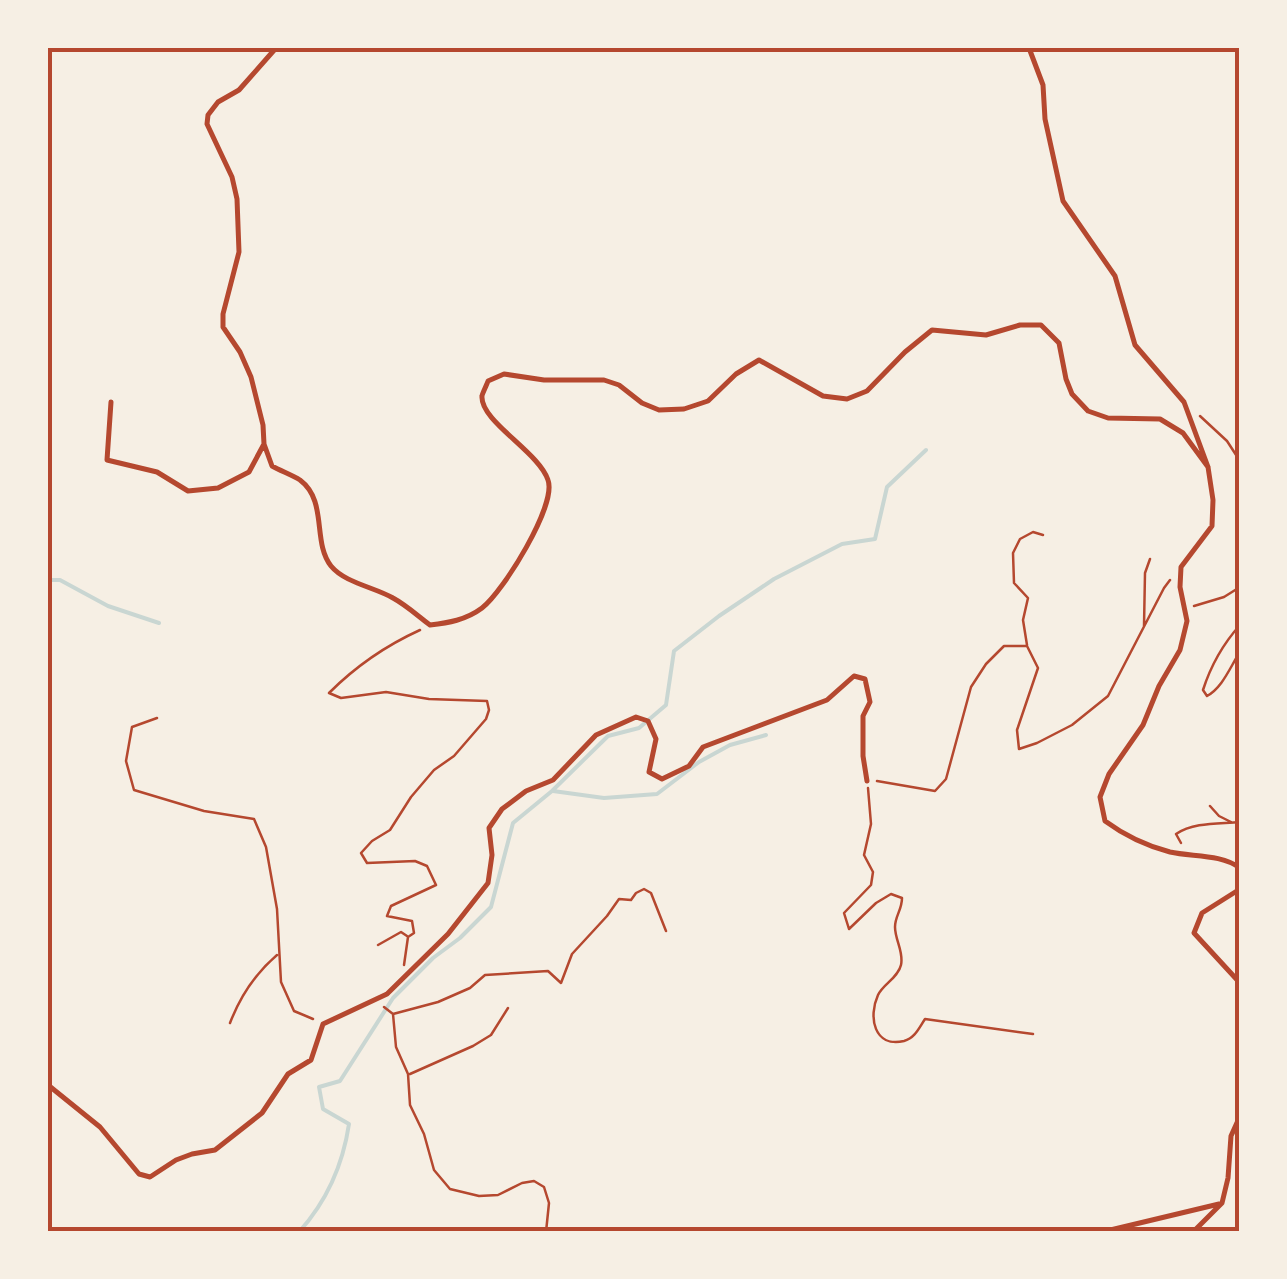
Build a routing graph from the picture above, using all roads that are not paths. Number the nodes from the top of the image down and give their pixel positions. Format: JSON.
{"nodes":[{"id":1,"x":276,"y":48,"type":"edge"},
{"id":2,"x":1029,"y":48,"type":"edge"},
{"id":3,"x":112,"y":402,"type":"dead end"},
{"id":4,"x":264,"y":444,"type":"junction"},
{"id":5,"x":1208,"y":467,"type":"junction"},
{"id":6,"x":867,"y":780,"type":"road end"},
{"id":7,"x":1240,"y":868,"type":"edge"},
{"id":8,"x":1240,"y":889,"type":"edge"},
{"id":9,"x":1240,"y":983,"type":"edge"},
{"id":10,"x":48,"y":1085,"type":"edge"},
{"id":11,"x":1240,"y":1116,"type":"edge"},
{"id":12,"x":1222,"y":1203,"type":"junction"},
{"id":13,"x":1102,"y":1232,"type":"edge"},
{"id":14,"x":1194,"y":1232,"type":"edge"}],
"edges":[{"from":1,"to":4,"type":"street"},
{"from":2,"to":5,"type":"street"},
{"from":3,"to":4,"type":"street"},
{"from":4,"to":5,"type":"street"},
{"from":5,"to":7,"type":"street"},
{"from":6,"to":10,"type":"street"},
{"from":8,"to":9,"type":"street"},
{"from":11,"to":12,"type":"street"},
{"from":12,"to":13,"type":"street"},
{"from":12,"to":14,"type":"street"}]}
